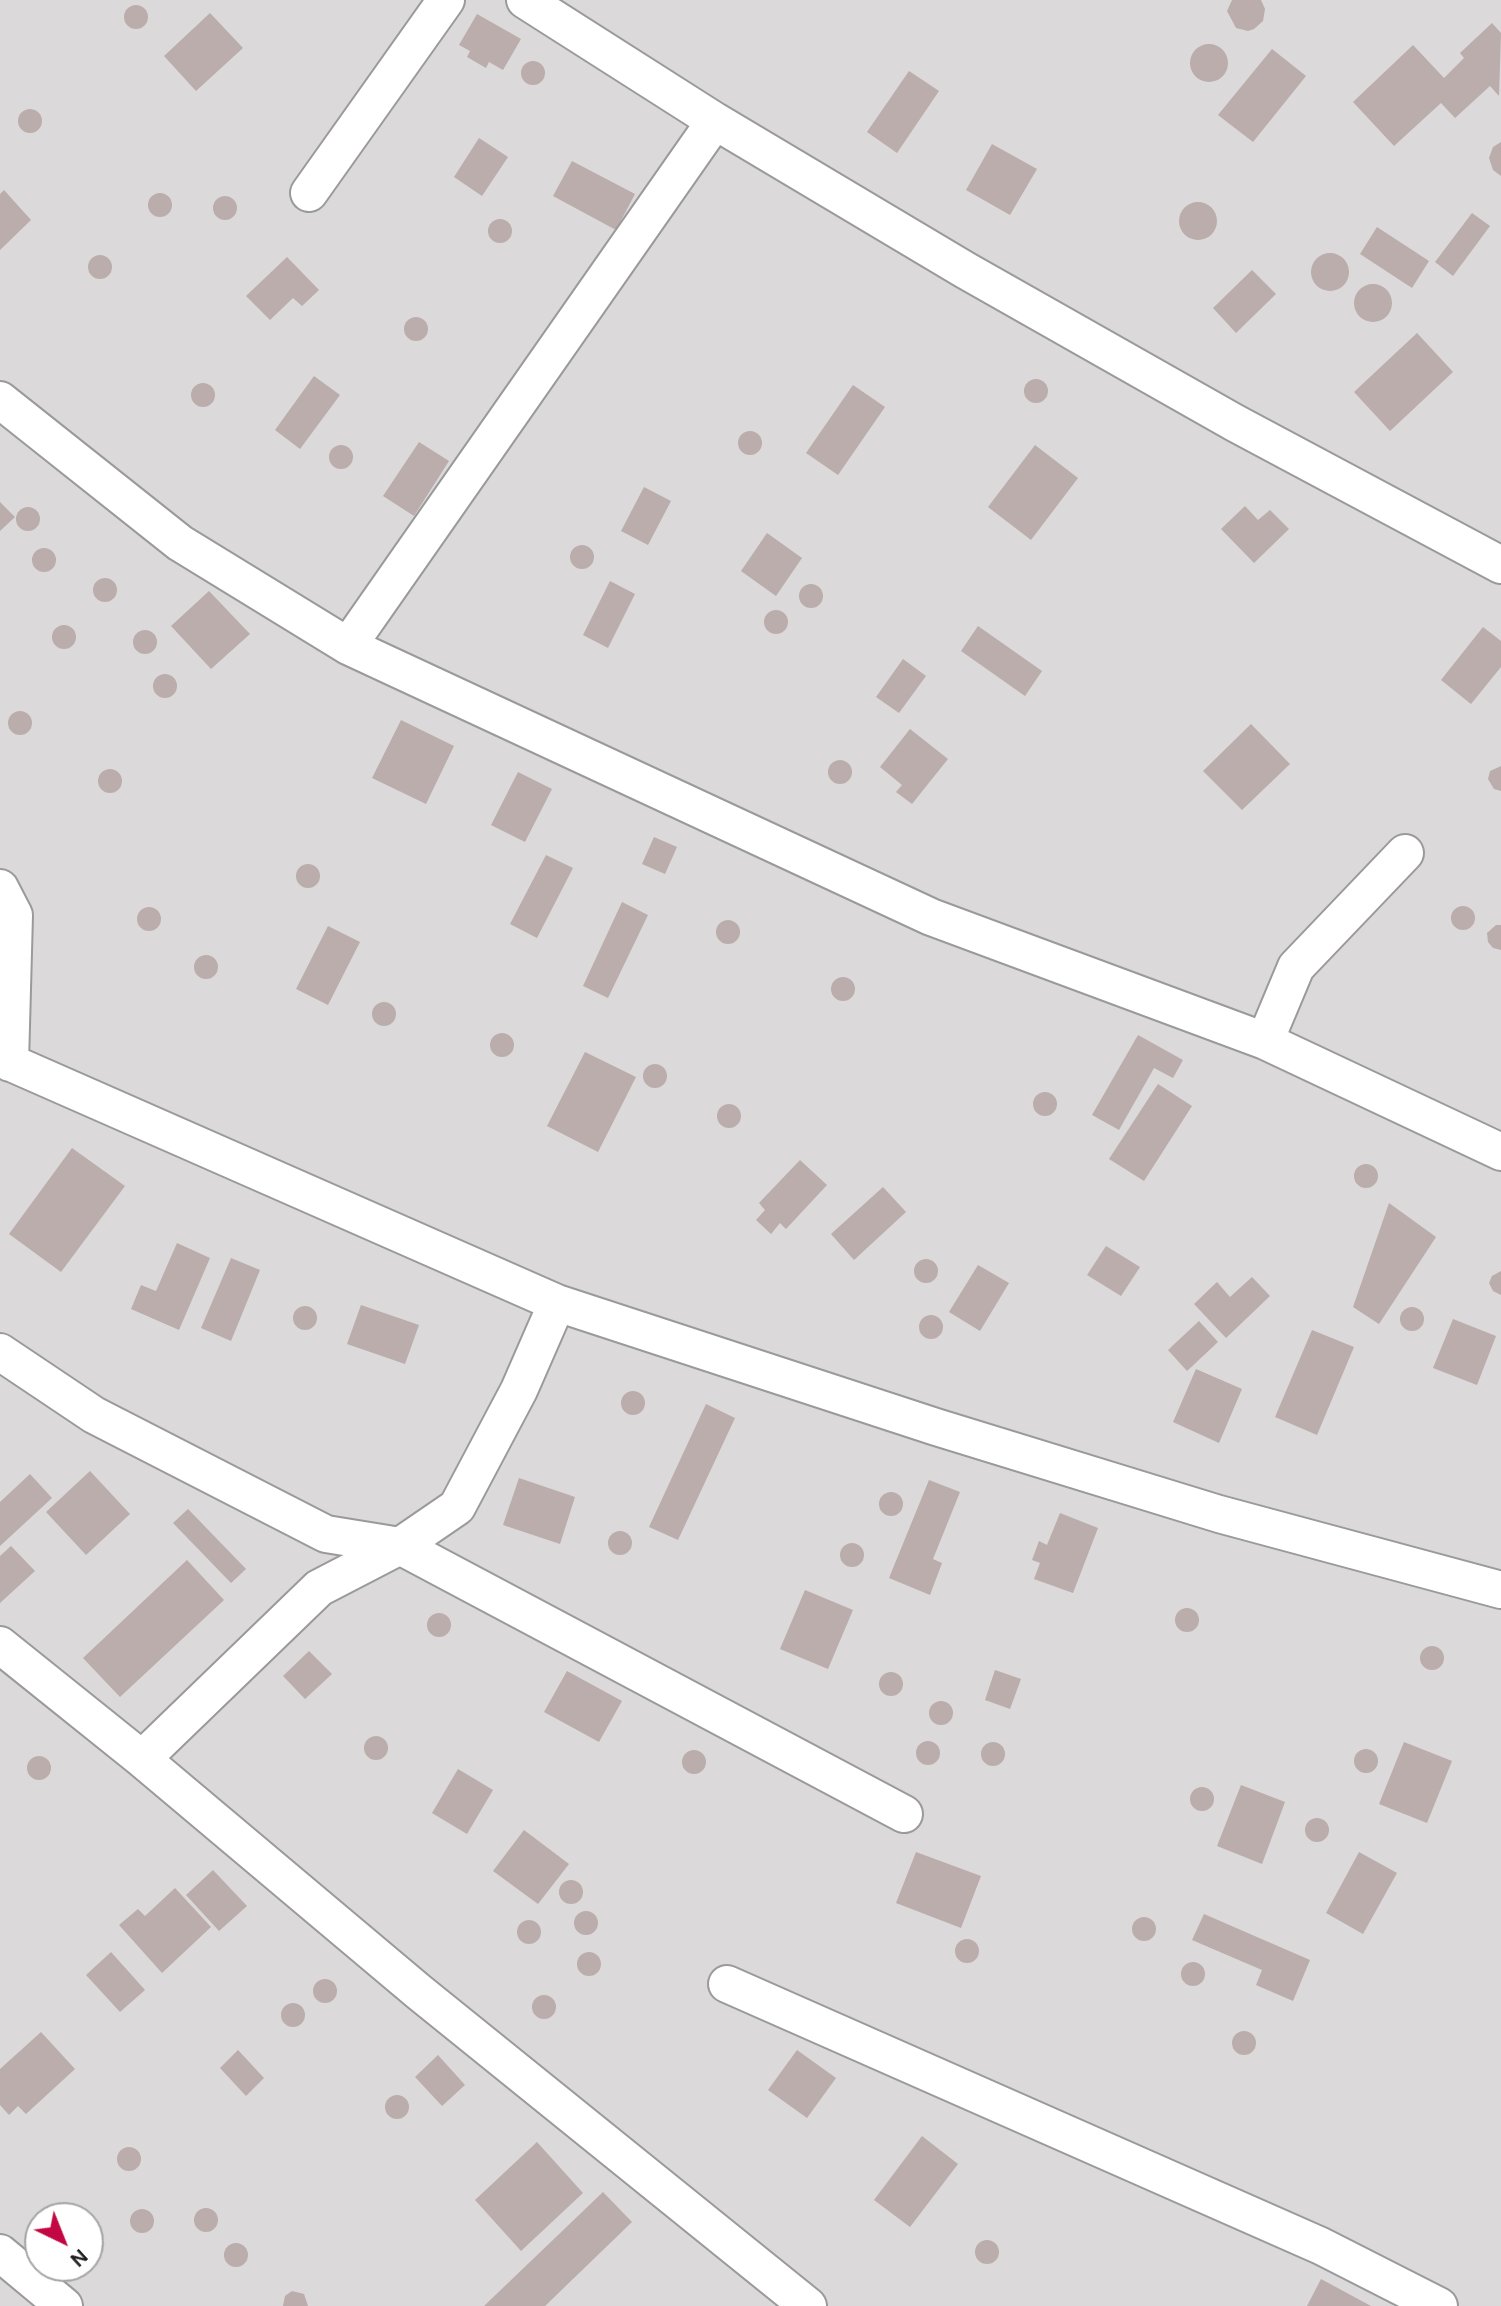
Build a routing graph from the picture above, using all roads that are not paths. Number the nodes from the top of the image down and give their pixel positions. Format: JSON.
{"nodes":[{"id":1,"x":446,"y":0,"type":"edge"},
{"id":2,"x":525,"y":0,"type":"edge"},
{"id":3,"x":715,"y":121,"type":"junction"},
{"id":4,"x":309,"y":193,"type":"dead end"},
{"id":5,"x":0,"y":400,"type":"edge"},
{"id":6,"x":1501,"y":565,"type":"edge"},
{"id":7,"x":348,"y":646,"type":"junction"},
{"id":8,"x":1405,"y":853,"type":"dead end"},
{"id":9,"x":0,"y":888,"type":"edge"},
{"id":10,"x":1265,"y":1041,"type":"junction"},
{"id":11,"x":5,"y":1060,"type":"edge"},
{"id":12,"x":1501,"y":1152,"type":"edge"},
{"id":13,"x":557,"y":1303,"type":"junction"},
{"id":14,"x":0,"y":1352,"type":"edge"},
{"id":15,"x":400,"y":1546,"type":"junction"},
{"id":16,"x":1501,"y":1590,"type":"edge"},
{"id":17,"x":0,"y":1645,"type":"edge"},
{"id":18,"x":142,"y":1759,"type":"junction"},
{"id":19,"x":904,"y":1814,"type":"dead end"},
{"id":20,"x":727,"y":1984,"type":"dead end"},
{"id":21,"x":0,"y":2253,"type":"edge"},
{"id":22,"x":64,"y":2306,"type":"edge"},
{"id":23,"x":808,"y":2306,"type":"edge"},
{"id":24,"x":1439,"y":2306,"type":"edge"}],
"edges":[{"from":1,"to":4,"type":"street"},
{"from":2,"to":3,"type":"street"},
{"from":3,"to":6,"type":"street"},
{"from":3,"to":7,"type":"street"},
{"from":5,"to":7,"type":"street"},
{"from":7,"to":10,"type":"street"},
{"from":8,"to":10,"type":"street"},
{"from":9,"to":11,"type":"street"},
{"from":10,"to":12,"type":"street"},
{"from":11,"to":13,"type":"street"},
{"from":13,"to":15,"type":"street"},
{"from":13,"to":16,"type":"street"},
{"from":14,"to":15,"type":"street"},
{"from":15,"to":18,"type":"street"},
{"from":15,"to":19,"type":"street"},
{"from":17,"to":18,"type":"street"},
{"from":18,"to":23,"type":"street"},
{"from":20,"to":24,"type":"street"},
{"from":21,"to":22,"type":"street"}]}
